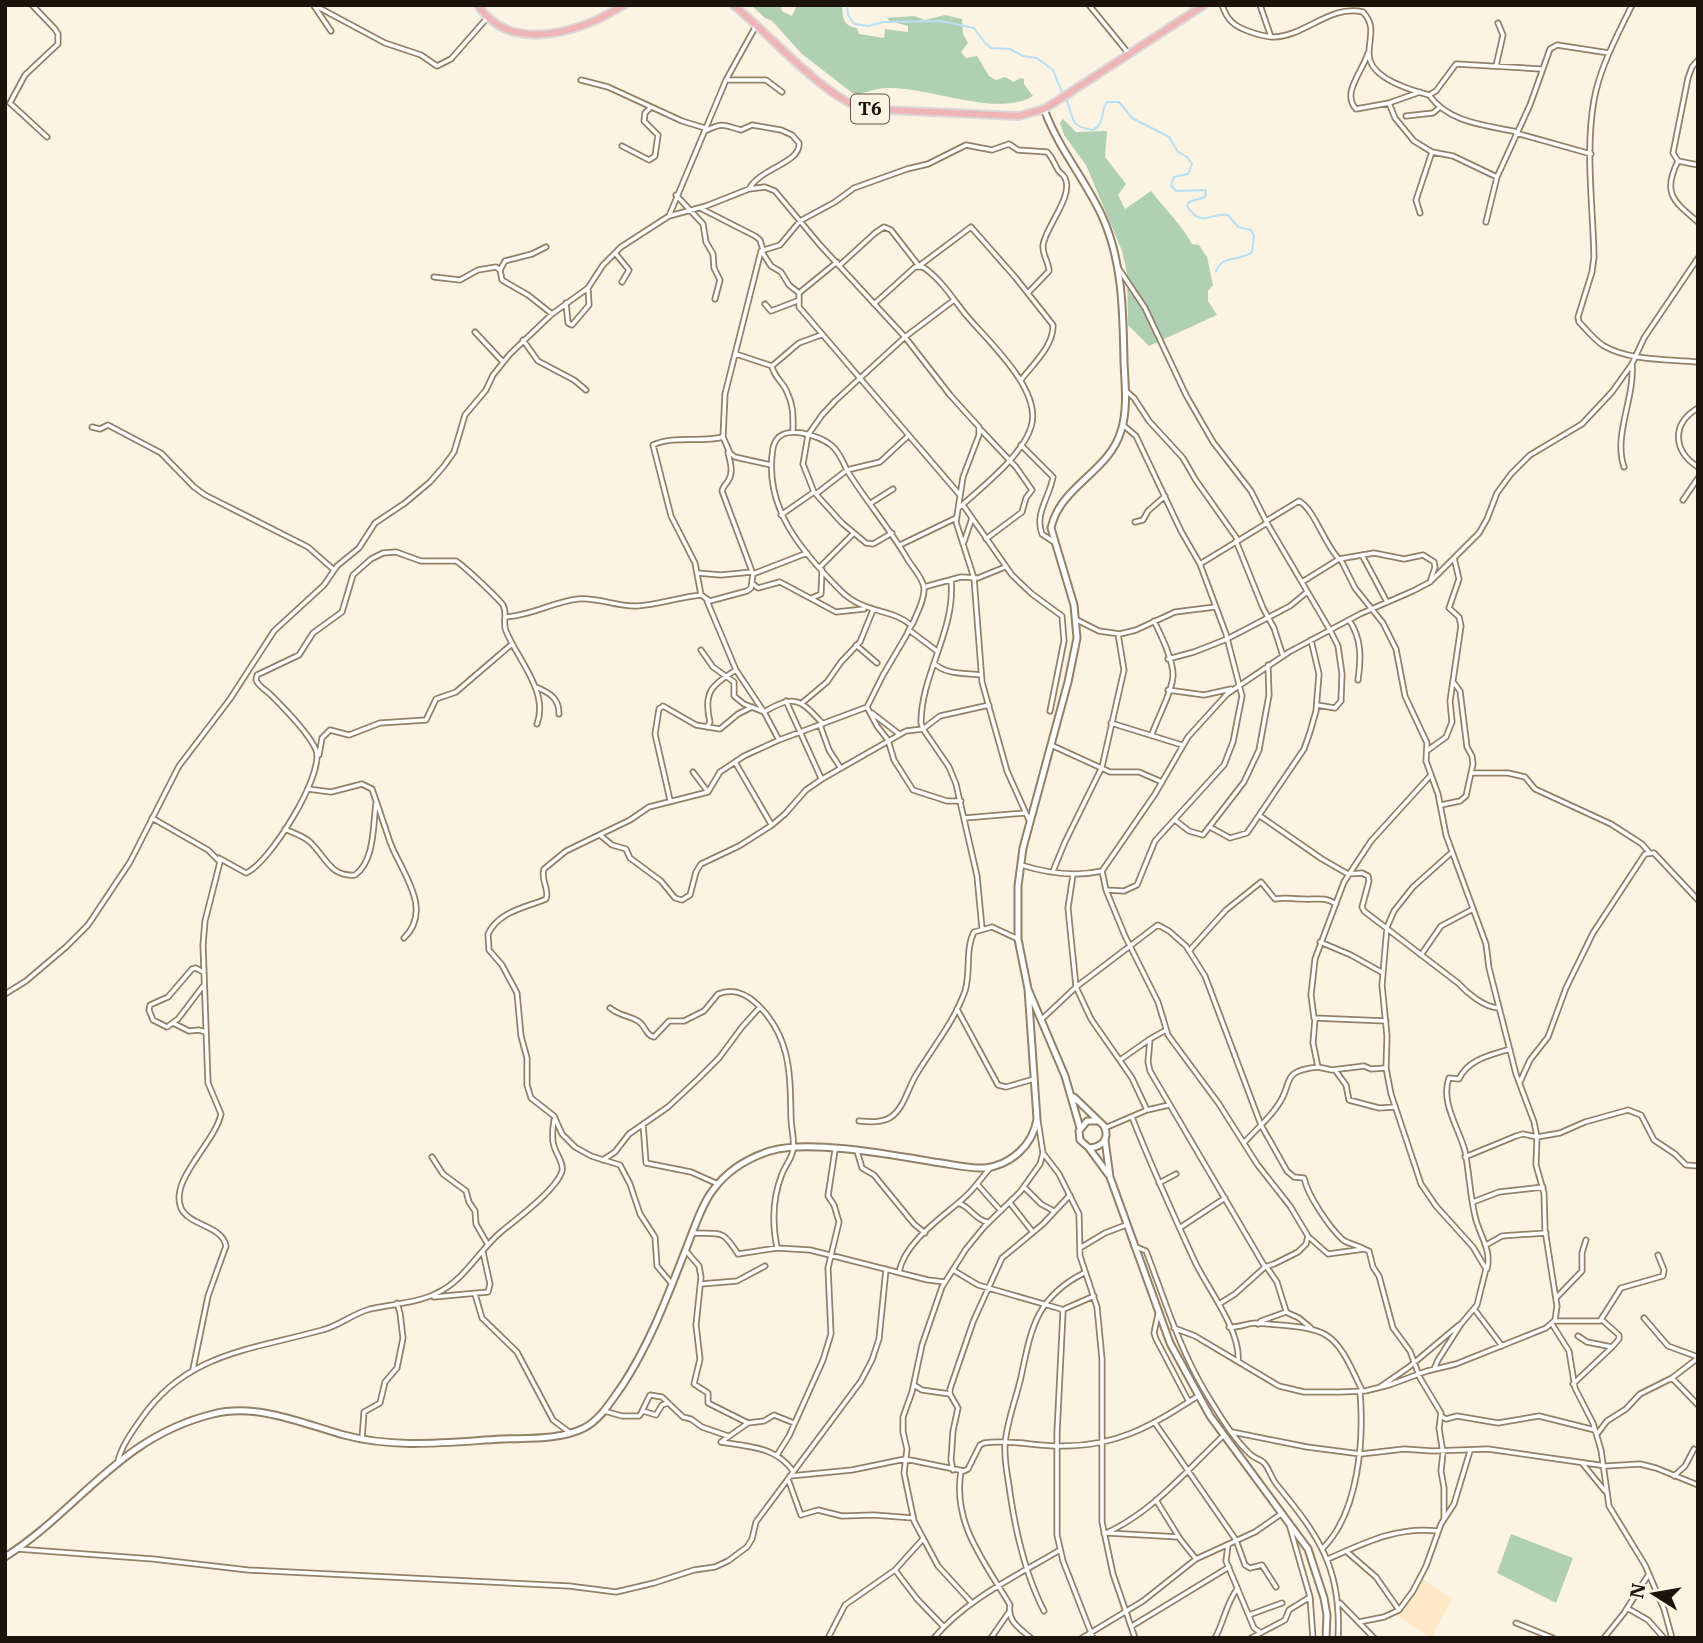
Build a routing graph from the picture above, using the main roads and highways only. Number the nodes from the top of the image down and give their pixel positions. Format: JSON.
{"nodes":[{"id":1,"x":478,"y":5,"type":"edge"},
{"id":2,"x":624,"y":5,"type":"edge"},
{"id":3,"x":733,"y":5,"type":"edge"},
{"id":4,"x":1204,"y":5,"type":"edge"},
{"id":5,"x":1044,"y":109,"type":"junction"},
{"id":6,"x":1028,"y":989,"type":"junction"},
{"id":7,"x":1072,"y":1094,"type":"junction"},
{"id":8,"x":1096,"y":1121,"type":"junction"},
{"id":9,"x":1080,"y":1128,"type":"junction"},
{"id":10,"x":1105,"y":1140,"type":"junction"},
{"id":11,"x":1089,"y":1148,"type":"junction"},
{"id":12,"x":1110,"y":1177,"type":"junction"},
{"id":13,"x":5,"y":1557,"type":"edge"},
{"id":14,"x":1326,"y":1638,"type":"edge"}],
"edges":[{"from":1,"to":2,"type":"highway"},
{"from":3,"to":5,"type":"highway","number":"T6"},
{"from":4,"to":5,"type":"highway","number":"T6"},
{"from":5,"to":6,"type":"main road"},
{"from":6,"to":7,"type":"main road"},
{"from":6,"to":13,"type":"main road"},
{"from":7,"to":8,"type":"main road"},
{"from":7,"to":9,"type":"main road"},
{"from":8,"to":9,"type":"main road"},
{"from":8,"to":10,"type":"main road"},
{"from":9,"to":11,"type":"main road"},
{"from":10,"to":11,"type":"main road"},
{"from":10,"to":12,"type":"main road"},
{"from":11,"to":12,"type":"main road"},
{"from":12,"to":14,"type":"main road"}]}
